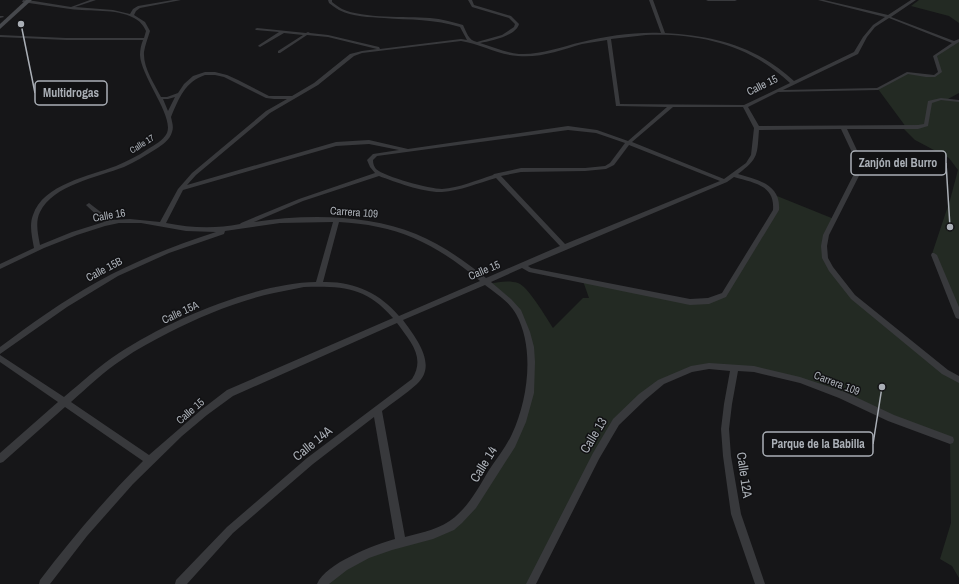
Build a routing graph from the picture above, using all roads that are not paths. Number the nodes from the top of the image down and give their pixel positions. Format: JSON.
{"nodes":[{"id":1,"x":26,"y":0,"type":"edge"},
{"id":2,"x":94,"y":0,"type":"edge"},
{"id":3,"x":179,"y":0,"type":"edge"},
{"id":4,"x":330,"y":0,"type":"edge"},
{"id":5,"x":470,"y":0,"type":"edge"},
{"id":6,"x":651,"y":0,"type":"edge"},
{"id":7,"x":708,"y":0,"type":"edge"},
{"id":8,"x":735,"y":0,"type":"edge"},
{"id":9,"x":820,"y":0,"type":"edge"},
{"id":10,"x":914,"y":0,"type":"edge"},
{"id":11,"x":80,"y":5,"type":"junction"},
{"id":12,"x":67,"y":8,"type":"junction"},
{"id":13,"x":138,"y":8,"type":"junction"},
{"id":14,"x":77,"y":10,"type":"junction"},
{"id":15,"x":103,"y":11,"type":"junction"},
{"id":16,"x":132,"y":15,"type":"junction"},
{"id":17,"x":1,"y":17,"type":"edge"},
{"id":18,"x":889,"y":17,"type":"junction"},
{"id":19,"x":0,"y":27,"type":"edge"},
{"id":20,"x":257,"y":29,"type":"dead end"},
{"id":21,"x":283,"y":32,"type":"junction"},
{"id":22,"x":308,"y":34,"type":"junction"},
{"id":23,"x":464,"y":34,"type":"junction"},
{"id":24,"x":663,"y":34,"type":"junction"},
{"id":25,"x":0,"y":36,"type":"edge"},
{"id":26,"x":146,"y":39,"type":"junction"},
{"id":27,"x":493,"y":39,"type":"junction"},
{"id":28,"x":452,"y":40,"type":"junction"},
{"id":29,"x":608,"y":40,"type":"junction"},
{"id":30,"x":959,"y":40,"type":"edge"},
{"id":31,"x":354,"y":42,"type":"junction"},
{"id":32,"x":474,"y":42,"type":"junction"},
{"id":33,"x":953,"y":42,"type":"junction"},
{"id":34,"x":260,"y":46,"type":"dead end"},
{"id":35,"x":495,"y":48,"type":"junction"},
{"id":36,"x":380,"y":49,"type":"junction"},
{"id":37,"x":280,"y":52,"type":"dead end"},
{"id":38,"x":352,"y":55,"type":"junction"},
{"id":39,"x":786,"y":76,"type":"junction"},
{"id":40,"x":802,"y":78,"type":"junction"},
{"id":41,"x":792,"y":82,"type":"junction"},
{"id":42,"x":778,"y":91,"type":"junction"},
{"id":43,"x":180,"y":94,"type":"junction"},
{"id":44,"x":266,"y":97,"type":"junction"},
{"id":45,"x":293,"y":97,"type":"junction"},
{"id":46,"x":159,"y":98,"type":"junction"},
{"id":47,"x":959,"y":102,"type":"edge"},
{"id":48,"x":672,"y":105,"type":"junction"},
{"id":49,"x":745,"y":106,"type":"junction"},
{"id":50,"x":268,"y":112,"type":"junction"},
{"id":51,"x":168,"y":117,"type":"junction"},
{"id":52,"x":757,"y":128,"type":"junction"},
{"id":53,"x":844,"y":129,"type":"junction"},
{"id":54,"x":628,"y":143,"type":"junction"},
{"id":55,"x":408,"y":150,"type":"junction"},
{"id":56,"x":378,"y":174,"type":"junction"},
{"id":57,"x":496,"y":175,"type":"junction"},
{"id":58,"x":734,"y":175,"type":"junction"},
{"id":59,"x":725,"y":181,"type":"junction"},
{"id":60,"x":181,"y":189,"type":"junction"},
{"id":61,"x":88,"y":205,"type":"dead end"},
{"id":62,"x":336,"y":221,"type":"junction"},
{"id":63,"x":110,"y":223,"type":"junction"},
{"id":64,"x":162,"y":225,"type":"junction"},
{"id":65,"x":230,"y":229,"type":"junction"},
{"id":66,"x":564,"y":247,"type":"junction"},
{"id":67,"x":37,"y":249,"type":"junction"},
{"id":68,"x":934,"y":255,"type":"dead end"},
{"id":69,"x":522,"y":265,"type":"junction"},
{"id":70,"x":0,"y":267,"type":"edge"},
{"id":71,"x":486,"y":281,"type":"junction"},
{"id":72,"x":319,"y":283,"type":"junction"},
{"id":73,"x":959,"y":316,"type":"edge"},
{"id":74,"x":398,"y":318,"type":"junction"},
{"id":75,"x":0,"y":351,"type":"edge"},
{"id":76,"x":0,"y":358,"type":"edge"},
{"id":77,"x":735,"y":367,"type":"junction"},
{"id":78,"x":959,"y":380,"type":"edge"},
{"id":79,"x":66,"y":402,"type":"junction"},
{"id":80,"x":377,"y":409,"type":"junction"},
{"id":81,"x":950,"y":440,"type":"dead end"},
{"id":82,"x":0,"y":459,"type":"edge"},
{"id":83,"x":151,"y":461,"type":"junction"},
{"id":84,"x":401,"y":543,"type":"junction"},
{"id":85,"x":44,"y":584,"type":"edge"},
{"id":86,"x":180,"y":584,"type":"edge"},
{"id":87,"x":322,"y":584,"type":"edge"},
{"id":88,"x":531,"y":584,"type":"edge"},
{"id":89,"x":760,"y":584,"type":"edge"}],
"edges":[{"from":1,"to":12,"type":"street"},
{"from":1,"to":17,"type":"main road"},
{"from":1,"to":19,"type":"main road"},
{"from":2,"to":11,"type":"street"},
{"from":3,"to":13,"type":"street"},
{"from":4,"to":23,"type":"street"},
{"from":5,"to":27,"type":"street"},
{"from":6,"to":24,"type":"street"},
{"from":7,"to":8,"type":"street"},
{"from":9,"to":18,"type":"street"},
{"from":10,"to":18,"type":"street","name":"Calle 15"},
{"from":11,"to":12,"type":"street"},
{"from":11,"to":14,"type":"street"},
{"from":12,"to":14,"type":"street"},
{"from":13,"to":15,"type":"street"},
{"from":13,"to":16,"type":"street"},
{"from":14,"to":15,"type":"street"},
{"from":15,"to":16,"type":"street"},
{"from":16,"to":26,"type":"street","name":"Calle 17"},
{"from":18,"to":33,"type":"street"},
{"from":18,"to":40,"type":"street","name":"Calle 15"},
{"from":20,"to":21,"type":"street"},
{"from":21,"to":22,"type":"street"},
{"from":21,"to":34,"type":"street"},
{"from":22,"to":31,"type":"street"},
{"from":22,"to":37,"type":"street"},
{"from":23,"to":28,"type":"street"},
{"from":23,"to":32,"type":"street"},
{"from":24,"to":29,"type":"street"},
{"from":24,"to":39,"type":"street"},
{"from":25,"to":26,"type":"street"},
{"from":26,"to":46,"type":"street","name":"Calle 17"},
{"from":27,"to":32,"type":"street"},
{"from":27,"to":35,"type":"street"},
{"from":28,"to":32,"type":"street"},
{"from":28,"to":36,"type":"street"},
{"from":29,"to":35,"type":"street"},
{"from":29,"to":48,"type":"street"},
{"from":30,"to":33,"type":"street"},
{"from":31,"to":36,"type":"street"},
{"from":31,"to":38,"type":"street"},
{"from":32,"to":35,"type":"street"},
{"from":33,"to":42,"type":"street"},
{"from":36,"to":38,"type":"street"},
{"from":38,"to":45,"type":"street"},
{"from":39,"to":40,"type":"street"},
{"from":39,"to":41,"type":"street"},
{"from":40,"to":41,"type":"street","name":"Calle 15"},
{"from":41,"to":42,"type":"street","name":"Calle 15"},
{"from":42,"to":49,"type":"street","name":"Calle 15"},
{"from":43,"to":44,"type":"street"},
{"from":43,"to":46,"type":"street"},
{"from":43,"to":51,"type":"street"},
{"from":44,"to":45,"type":"street"},
{"from":44,"to":50,"type":"street"},
{"from":45,"to":50,"type":"street"},
{"from":46,"to":51,"type":"street","name":"Calle 17"},
{"from":47,"to":53,"type":"street"},
{"from":48,"to":49,"type":"street"},
{"from":48,"to":54,"type":"street"},
{"from":49,"to":52,"type":"street","name":"Calle 15"},
{"from":50,"to":60,"type":"street"},
{"from":51,"to":67,"type":"street","name":"Calle 17"},
{"from":52,"to":53,"type":"street"},
{"from":52,"to":58,"type":"street","name":"Calle 15"},
{"from":53,"to":78,"type":"street"},
{"from":54,"to":55,"type":"street"},
{"from":54,"to":57,"type":"street"},
{"from":54,"to":59,"type":"street"},
{"from":55,"to":56,"type":"street"},
{"from":55,"to":60,"type":"street"},
{"from":56,"to":57,"type":"street"},
{"from":56,"to":65,"type":"street"},
{"from":57,"to":66,"type":"street"},
{"from":58,"to":59,"type":"street","name":"Calle 15"},
{"from":58,"to":69,"type":"street"},
{"from":59,"to":66,"type":"street","name":"Calle 15"},
{"from":60,"to":64,"type":"street"},
{"from":61,"to":63,"type":"street"},
{"from":62,"to":65,"type":"street","name":"Carrera 109"},
{"from":62,"to":71,"type":"street","name":"Carrera 109"},
{"from":62,"to":72,"type":"street"},
{"from":63,"to":64,"type":"street","name":"Calle 16"},
{"from":63,"to":67,"type":"street","name":"Calle 16"},
{"from":64,"to":65,"type":"street","name":"Calle 16"},
{"from":65,"to":75,"type":"street","name":"Calle 15B"},
{"from":66,"to":69,"type":"street","name":"Calle 15"},
{"from":67,"to":70,"type":"street","name":"Calle 16"},
{"from":68,"to":73,"type":"street"},
{"from":69,"to":71,"type":"street","name":"Calle 15"},
{"from":71,"to":74,"type":"street","name":"Calle 15"},
{"from":71,"to":84,"type":"street","name":"Calle 14"},
{"from":72,"to":74,"type":"street","name":"Calle 15A"},
{"from":72,"to":79,"type":"street","name":"Calle 15A"},
{"from":74,"to":80,"type":"street","name":"Calle 14A"},
{"from":74,"to":83,"type":"street","name":"Calle 15"},
{"from":76,"to":79,"type":"street"},
{"from":77,"to":81,"type":"street","name":"Carrera 109"},
{"from":77,"to":88,"type":"street","name":"Calle 13"},
{"from":77,"to":89,"type":"street","name":"Calle 12A"},
{"from":79,"to":82,"type":"street","name":"Calle 15A"},
{"from":79,"to":83,"type":"street"},
{"from":80,"to":84,"type":"street"},
{"from":80,"to":86,"type":"street","name":"Calle 14A"},
{"from":83,"to":85,"type":"street","name":"Calle 15"},
{"from":84,"to":87,"type":"street","name":"Calle 14"}]}
